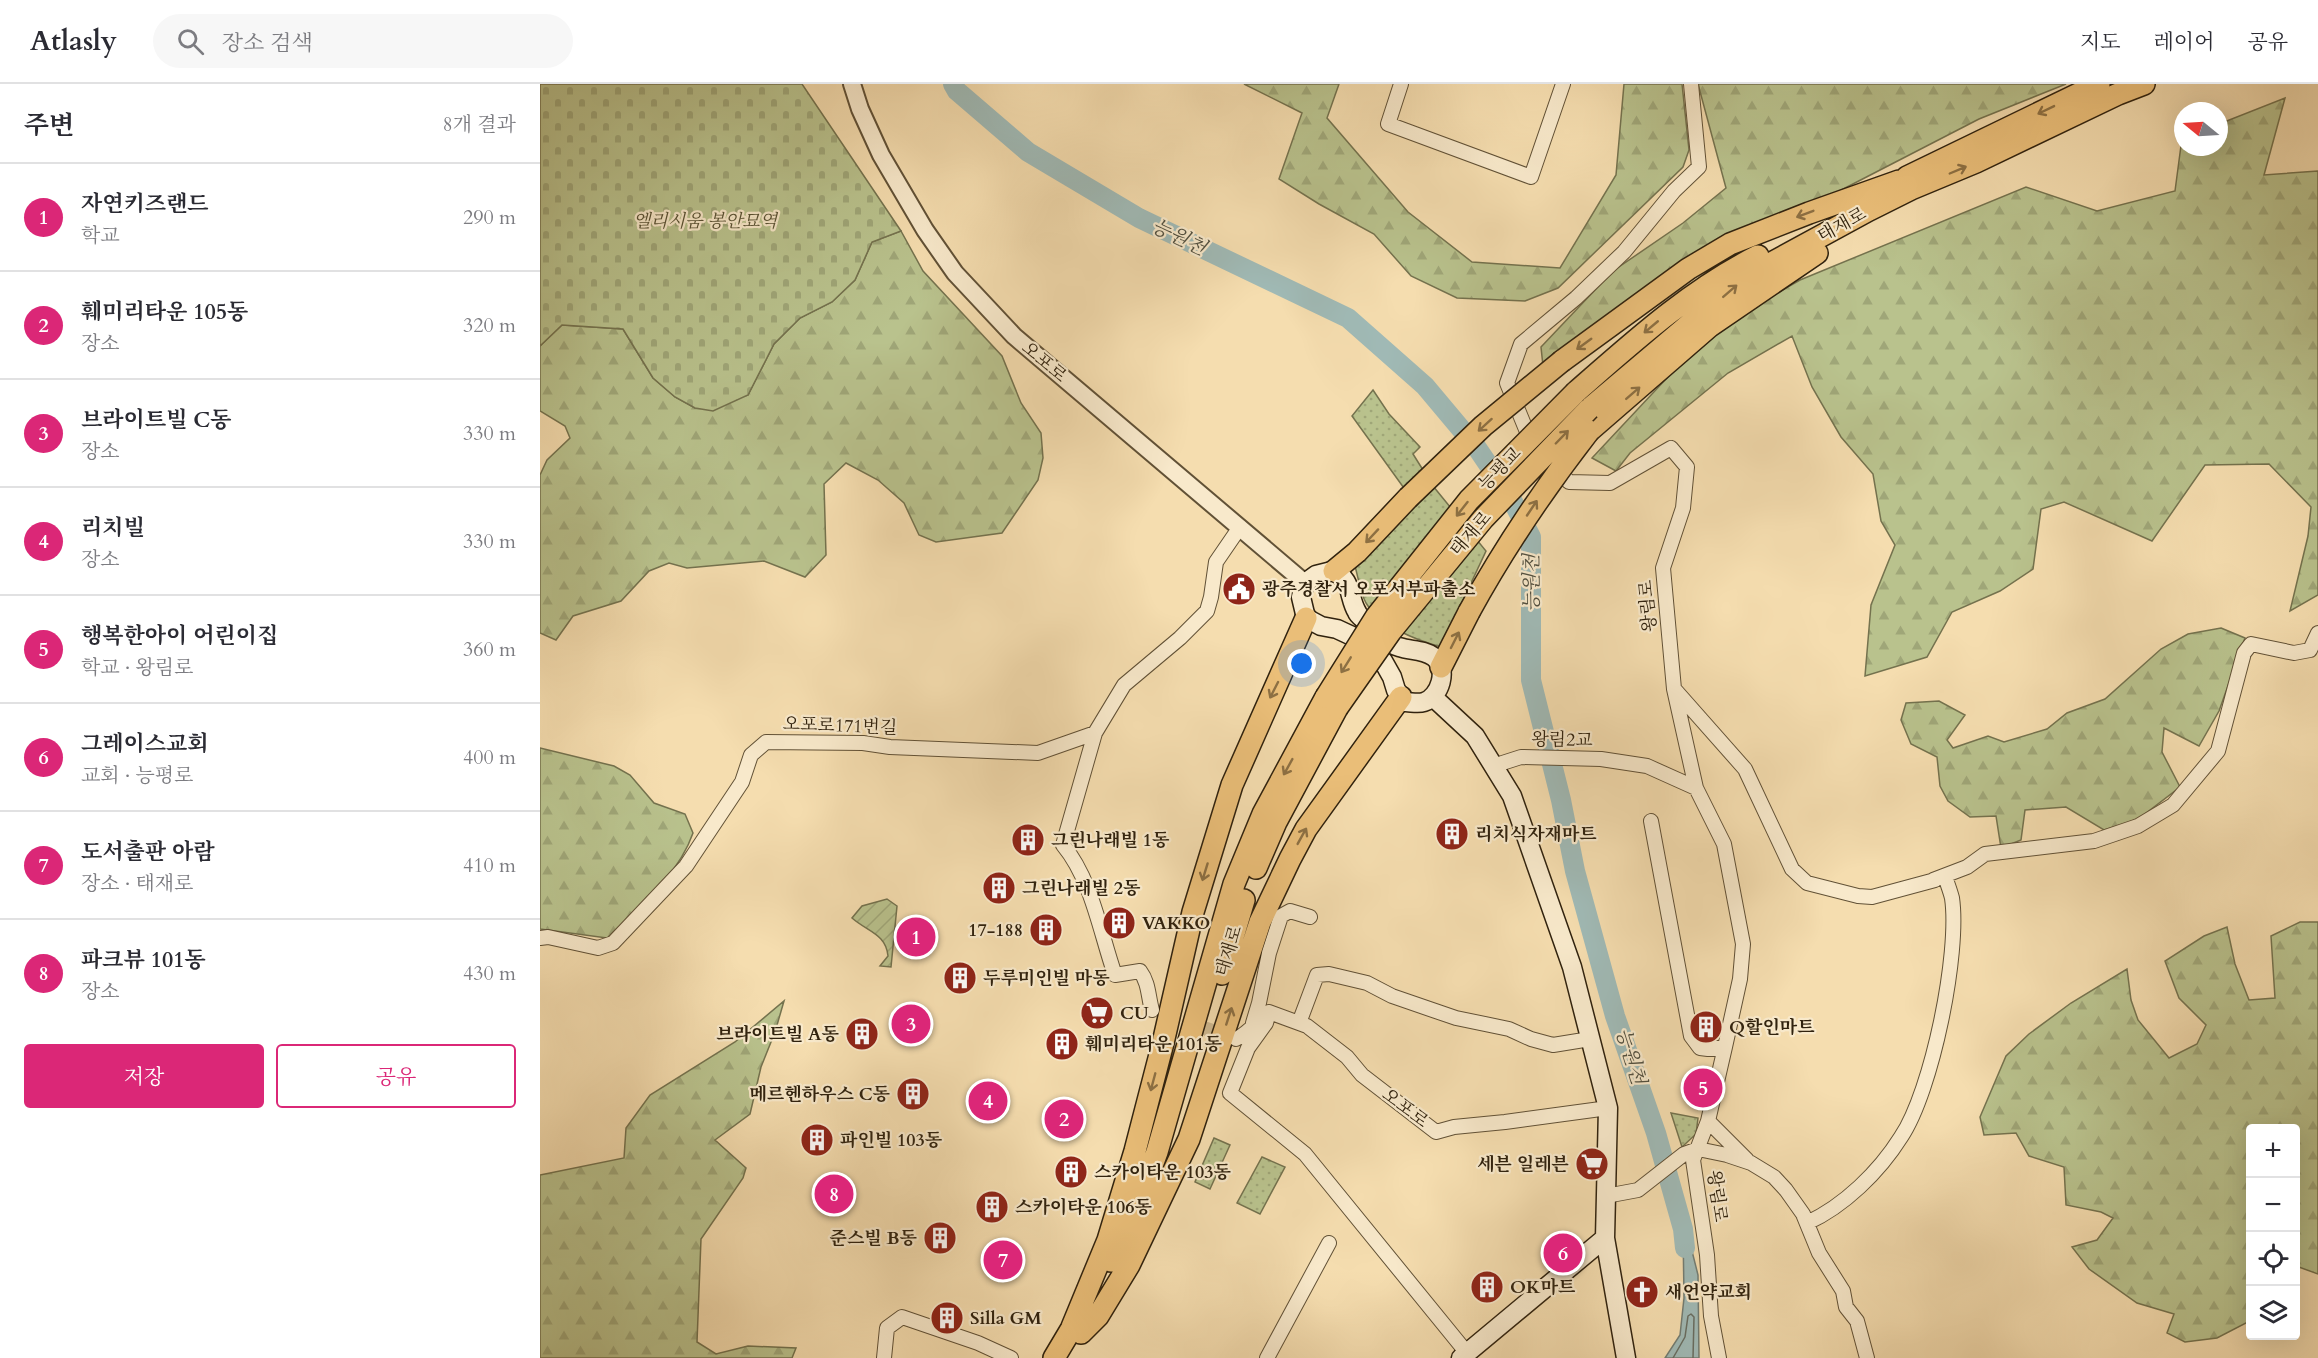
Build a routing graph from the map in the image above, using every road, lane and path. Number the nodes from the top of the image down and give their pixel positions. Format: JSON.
{"nodes":[{"id":1,"x":852,"y":84,"type":"edge"},
{"id":2,"x":1401,"y":84,"type":"edge"},
{"id":3,"x":1563,"y":84,"type":"edge"},
{"id":4,"x":1691,"y":84,"type":"edge"},
{"id":5,"x":2099,"y":84,"type":"edge"},
{"id":6,"x":2144,"y":84,"type":"edge"},
{"id":7,"x":2155,"y":84,"type":"edge"},
{"id":8,"x":2118,"y":94,"type":"junction"},
{"id":9,"x":1905,"y":185,"type":"junction"},
{"id":10,"x":1576,"y":392,"type":"joint"},
{"id":11,"x":1240,"y":526,"type":"junction"},
{"id":12,"x":1334,"y":571,"type":"junction"},
{"id":13,"x":1305,"y":583,"type":"junction"},
{"id":14,"x":1306,"y":618,"type":"junction"},
{"id":15,"x":2318,"y":633,"type":"edge"},
{"id":16,"x":1441,"y":667,"type":"junction"},
{"id":17,"x":1674,"y":688,"type":"junction"},
{"id":18,"x":1401,"y":697,"type":"junction"},
{"id":19,"x":1433,"y":697,"type":"junction"},
{"id":20,"x":1332,"y":703,"type":"junction"},
{"id":21,"x":1095,"y":733,"type":"junction"},
{"id":22,"x":1493,"y":766,"type":"junction"},
{"id":23,"x":1696,"y":788,"type":"junction"},
{"id":24,"x":1651,"y":821,"type":"dead end"},
{"id":25,"x":1938,"y":878,"type":"junction"},
{"id":26,"x":1310,"y":917,"type":"dead end"},
{"id":27,"x":540,"y":938,"type":"edge"},
{"id":28,"x":1152,"y":1010,"type":"dead end"},
{"id":29,"x":1269,"y":1012,"type":"junction"},
{"id":30,"x":1253,"y":1023,"type":"junction"},
{"id":31,"x":1299,"y":1023,"type":"junction"},
{"id":32,"x":1236,"y":1039,"type":"dead end"},
{"id":33,"x":1590,"y":1039,"type":"junction"},
{"id":34,"x":1725,"y":1047,"type":"junction"},
{"id":35,"x":1608,"y":1108,"type":"junction"},
{"id":36,"x":1708,"y":1121,"type":"junction"},
{"id":37,"x":1698,"y":1149,"type":"junction"},
{"id":38,"x":1750,"y":1164,"type":"junction"},
{"id":39,"x":1606,"y":1196,"type":"junction"},
{"id":40,"x":1807,"y":1223,"type":"junction"},
{"id":41,"x":1605,"y":1238,"type":"junction"},
{"id":42,"x":1329,"y":1243,"type":"dead end"},
{"id":43,"x":1076,"y":1330,"type":"junction"},
{"id":44,"x":1464,"y":1355,"type":"edge"},
{"id":45,"x":884,"y":1358,"type":"edge"},
{"id":46,"x":1011,"y":1358,"type":"edge"},
{"id":47,"x":1054,"y":1358,"type":"edge"},
{"id":48,"x":1064,"y":1358,"type":"edge"},
{"id":49,"x":1267,"y":1358,"type":"edge"},
{"id":50,"x":1626,"y":1358,"type":"edge"},
{"id":51,"x":1719,"y":1358,"type":"edge"},
{"id":52,"x":1867,"y":1358,"type":"edge"}],
"edges":[{"from":1,"to":11,"type":"street","name":"오포로"},
{"from":2,"to":3,"type":"street"},
{"from":4,"to":17,"type":"street","name":"왕림로"},
{"from":5,"to":9,"type":"highway","name":"태재로","one_way":true},
{"from":6,"to":8,"type":"highway","name":"태재로"},
{"from":7,"to":8,"type":"highway"},
{"from":9,"to":8,"type":"highway","name":"태재로","one_way":true},
{"from":9,"to":10,"type":"highway","name":"태재로","one_way":true},
{"from":9,"to":12,"type":"highway","one_way":true,"bridge":true},
{"from":16,"to":9,"type":"highway","one_way":true,"bridge":true},
{"from":20,"to":9,"type":"highway","name":"태재로","one_way":true,"bridge":true},
{"from":10,"to":20,"type":"highway","name":"능평교","one_way":true,"bridge":true},
{"from":11,"to":13,"type":"street","name":"오포로"},
{"from":11,"to":21,"type":"street"},
{"from":12,"to":13,"type":"main road"},
{"from":12,"to":16,"type":"main road"},
{"from":13,"to":14,"type":"main road"},
{"from":14,"to":18,"type":"main road"},
{"from":14,"to":43,"type":"highway","one_way":true},
{"from":15,"to":25,"type":"street"},
{"from":16,"to":19,"type":"main road"},
{"from":17,"to":23,"type":"street","name":"왕림로"},
{"from":17,"to":25,"type":"street"},
{"from":18,"to":19,"type":"main road"},
{"from":43,"to":18,"type":"highway","one_way":true},
{"from":19,"to":22,"type":"main road"},
{"from":20,"to":43,"type":"highway","name":"태재로"},
{"from":21,"to":27,"type":"street","name":"오포로171번길"},
{"from":21,"to":28,"type":"street"},
{"from":22,"to":23,"type":"street","name":"왕림2교"},
{"from":22,"to":33,"type":"main road"},
{"from":23,"to":34,"type":"street","name":"왕림로"},
{"from":24,"to":34,"type":"street"},
{"from":25,"to":40,"type":"street"},
{"from":26,"to":30,"type":"street"},
{"from":29,"to":30,"type":"street"},
{"from":29,"to":31,"type":"street","name":"오포로"},
{"from":29,"to":44,"type":"street"},
{"from":30,"to":32,"type":"street"},
{"from":31,"to":33,"type":"street"},
{"from":31,"to":35,"type":"street","name":"오포로"},
{"from":33,"to":35,"type":"main road"},
{"from":34,"to":36,"type":"street","name":"왕림로"},
{"from":35,"to":39,"type":"main road"},
{"from":36,"to":37,"type":"street","name":"왕림로"},
{"from":36,"to":38,"type":"street"},
{"from":37,"to":38,"type":"street"},
{"from":37,"to":39,"type":"street"},
{"from":37,"to":51,"type":"street","name":"왕림로"},
{"from":38,"to":40,"type":"street"},
{"from":39,"to":41,"type":"main road"},
{"from":40,"to":52,"type":"street"},
{"from":41,"to":44,"type":"main road"},
{"from":41,"to":50,"type":"main road"},
{"from":42,"to":49,"type":"street"},
{"from":43,"to":47,"type":"highway","name":"태재로"},
{"from":43,"to":48,"type":"highway","name":"태재로"},
{"from":45,"to":46,"type":"street"}]}
